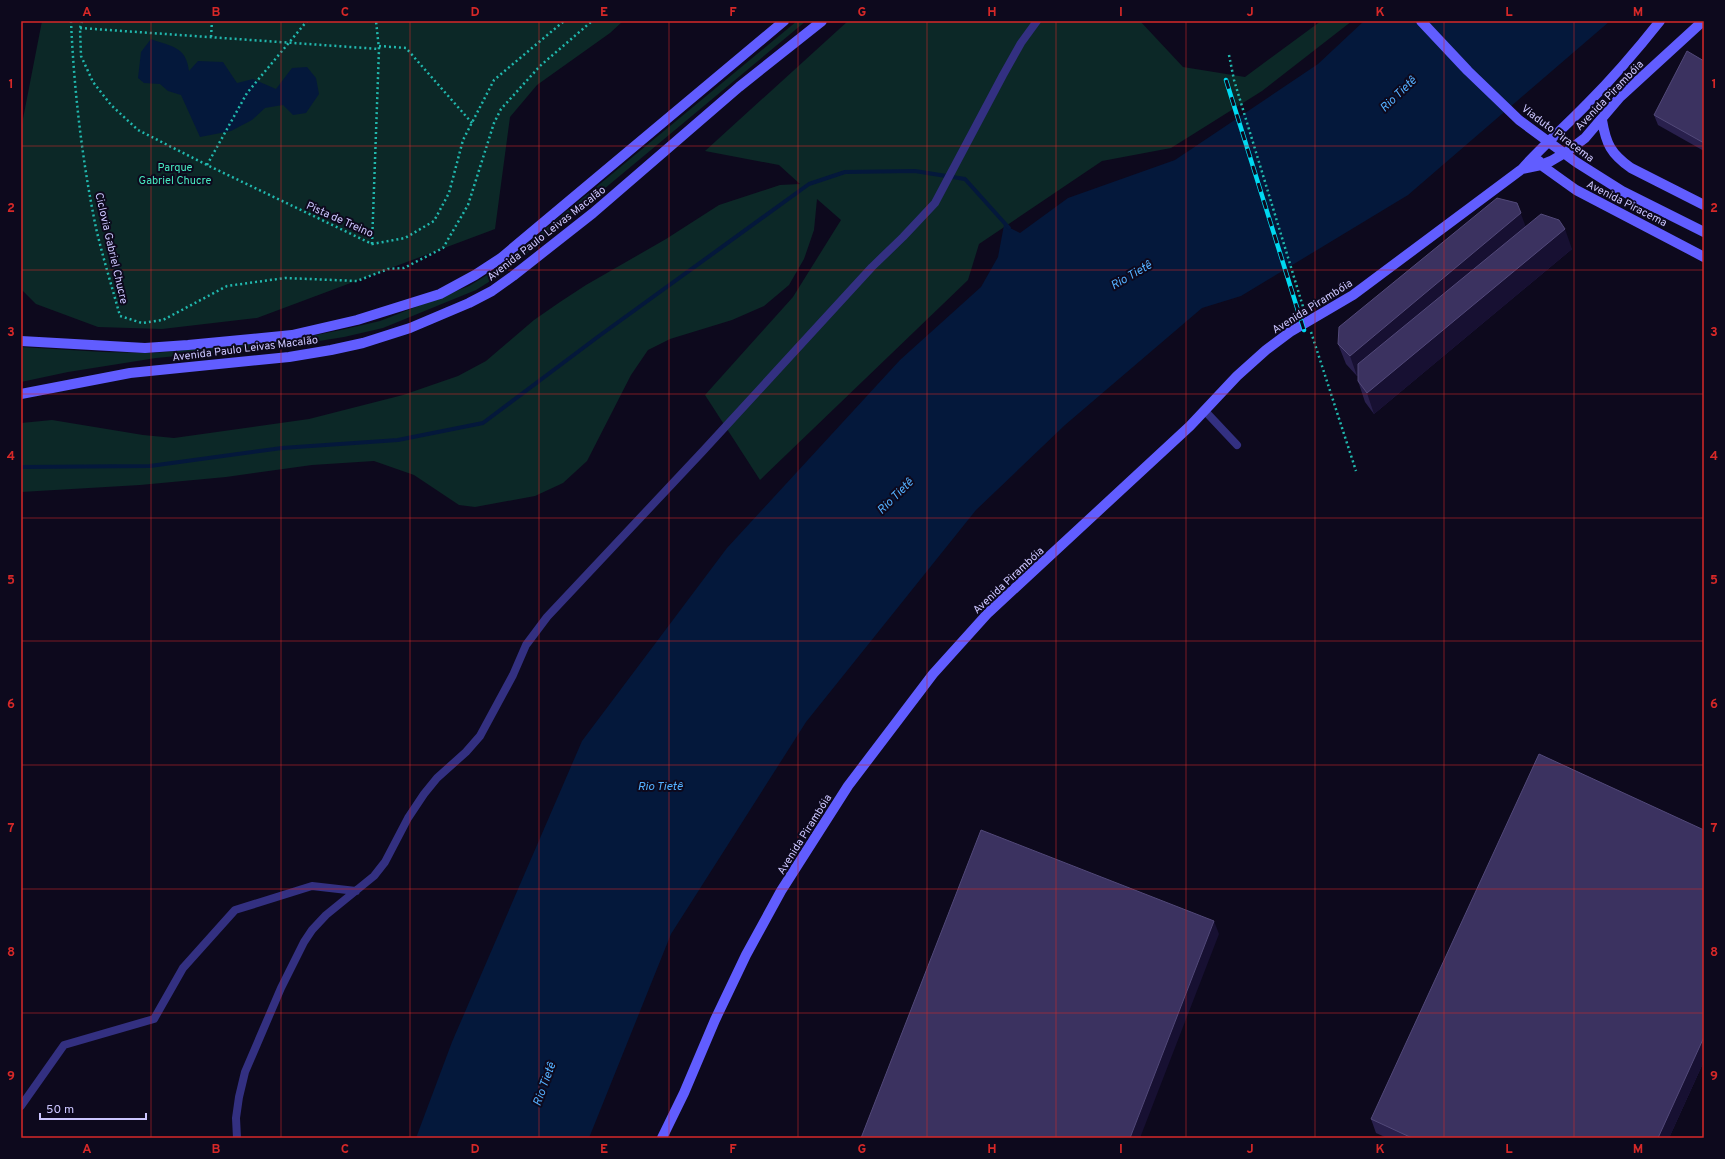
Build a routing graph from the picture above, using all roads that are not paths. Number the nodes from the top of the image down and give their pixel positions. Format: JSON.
{"nodes":[{"id":1,"x":784,"y":21,"type":"edge"},
{"id":2,"x":822,"y":21,"type":"edge"},
{"id":3,"x":1037,"y":21,"type":"edge"},
{"id":4,"x":1421,"y":21,"type":"edge"},
{"id":5,"x":1660,"y":21,"type":"edge"},
{"id":6,"x":1703,"y":21,"type":"edge"},
{"id":7,"x":1602,"y":120,"type":"junction"},
{"id":8,"x":1538,"y":151,"type":"junction"},
{"id":9,"x":1541,"y":166,"type":"junction"},
{"id":10,"x":1522,"y":169,"type":"junction"},
{"id":11,"x":1704,"y":205,"type":"edge"},
{"id":12,"x":1704,"y":232,"type":"edge"},
{"id":13,"x":1704,"y":257,"type":"edge"},
{"id":14,"x":21,"y":341,"type":"edge"},
{"id":15,"x":21,"y":394,"type":"edge"},
{"id":16,"x":1204,"y":411,"type":"junction"},
{"id":17,"x":1237,"y":445,"type":"dead end"},
{"id":18,"x":356,"y":891,"type":"junction"},
{"id":19,"x":21,"y":1106,"type":"edge"},
{"id":20,"x":237,"y":1138,"type":"edge"},
{"id":21,"x":662,"y":1138,"type":"edge"}],
"edges":[{"from":1,"to":14,"type":"main road","name":"Avenida Paulo Leivas Macalão"},
{"from":2,"to":15,"type":"main road","name":"Avenida Paulo Leivas Macalão"},
{"from":3,"to":18,"type":"lane"},
{"from":4,"to":12,"type":"main road","name":"Viaduto Piracema"},
{"from":5,"to":8,"type":"main road","name":"Avenida Pirambóia"},
{"from":6,"to":7,"type":"main road","name":"Avenida Pirambóia"},
{"from":7,"to":9,"type":"main road","name":"Avenida Pirambóia"},
{"from":7,"to":11,"type":"main road"},
{"from":8,"to":9,"type":"main road"},
{"from":8,"to":10,"type":"main road","name":"Avenida Pirambóia"},
{"from":9,"to":10,"type":"main road","name":"Avenida Pirambóia"},
{"from":9,"to":13,"type":"main road","name":"Avenida Piracema"},
{"from":10,"to":16,"type":"main road","name":"Avenida Pirambóia"},
{"from":16,"to":17,"type":"lane"},
{"from":16,"to":21,"type":"main road","name":"Avenida Pirambóia"},
{"from":18,"to":19,"type":"lane"},
{"from":18,"to":20,"type":"lane"}]}
